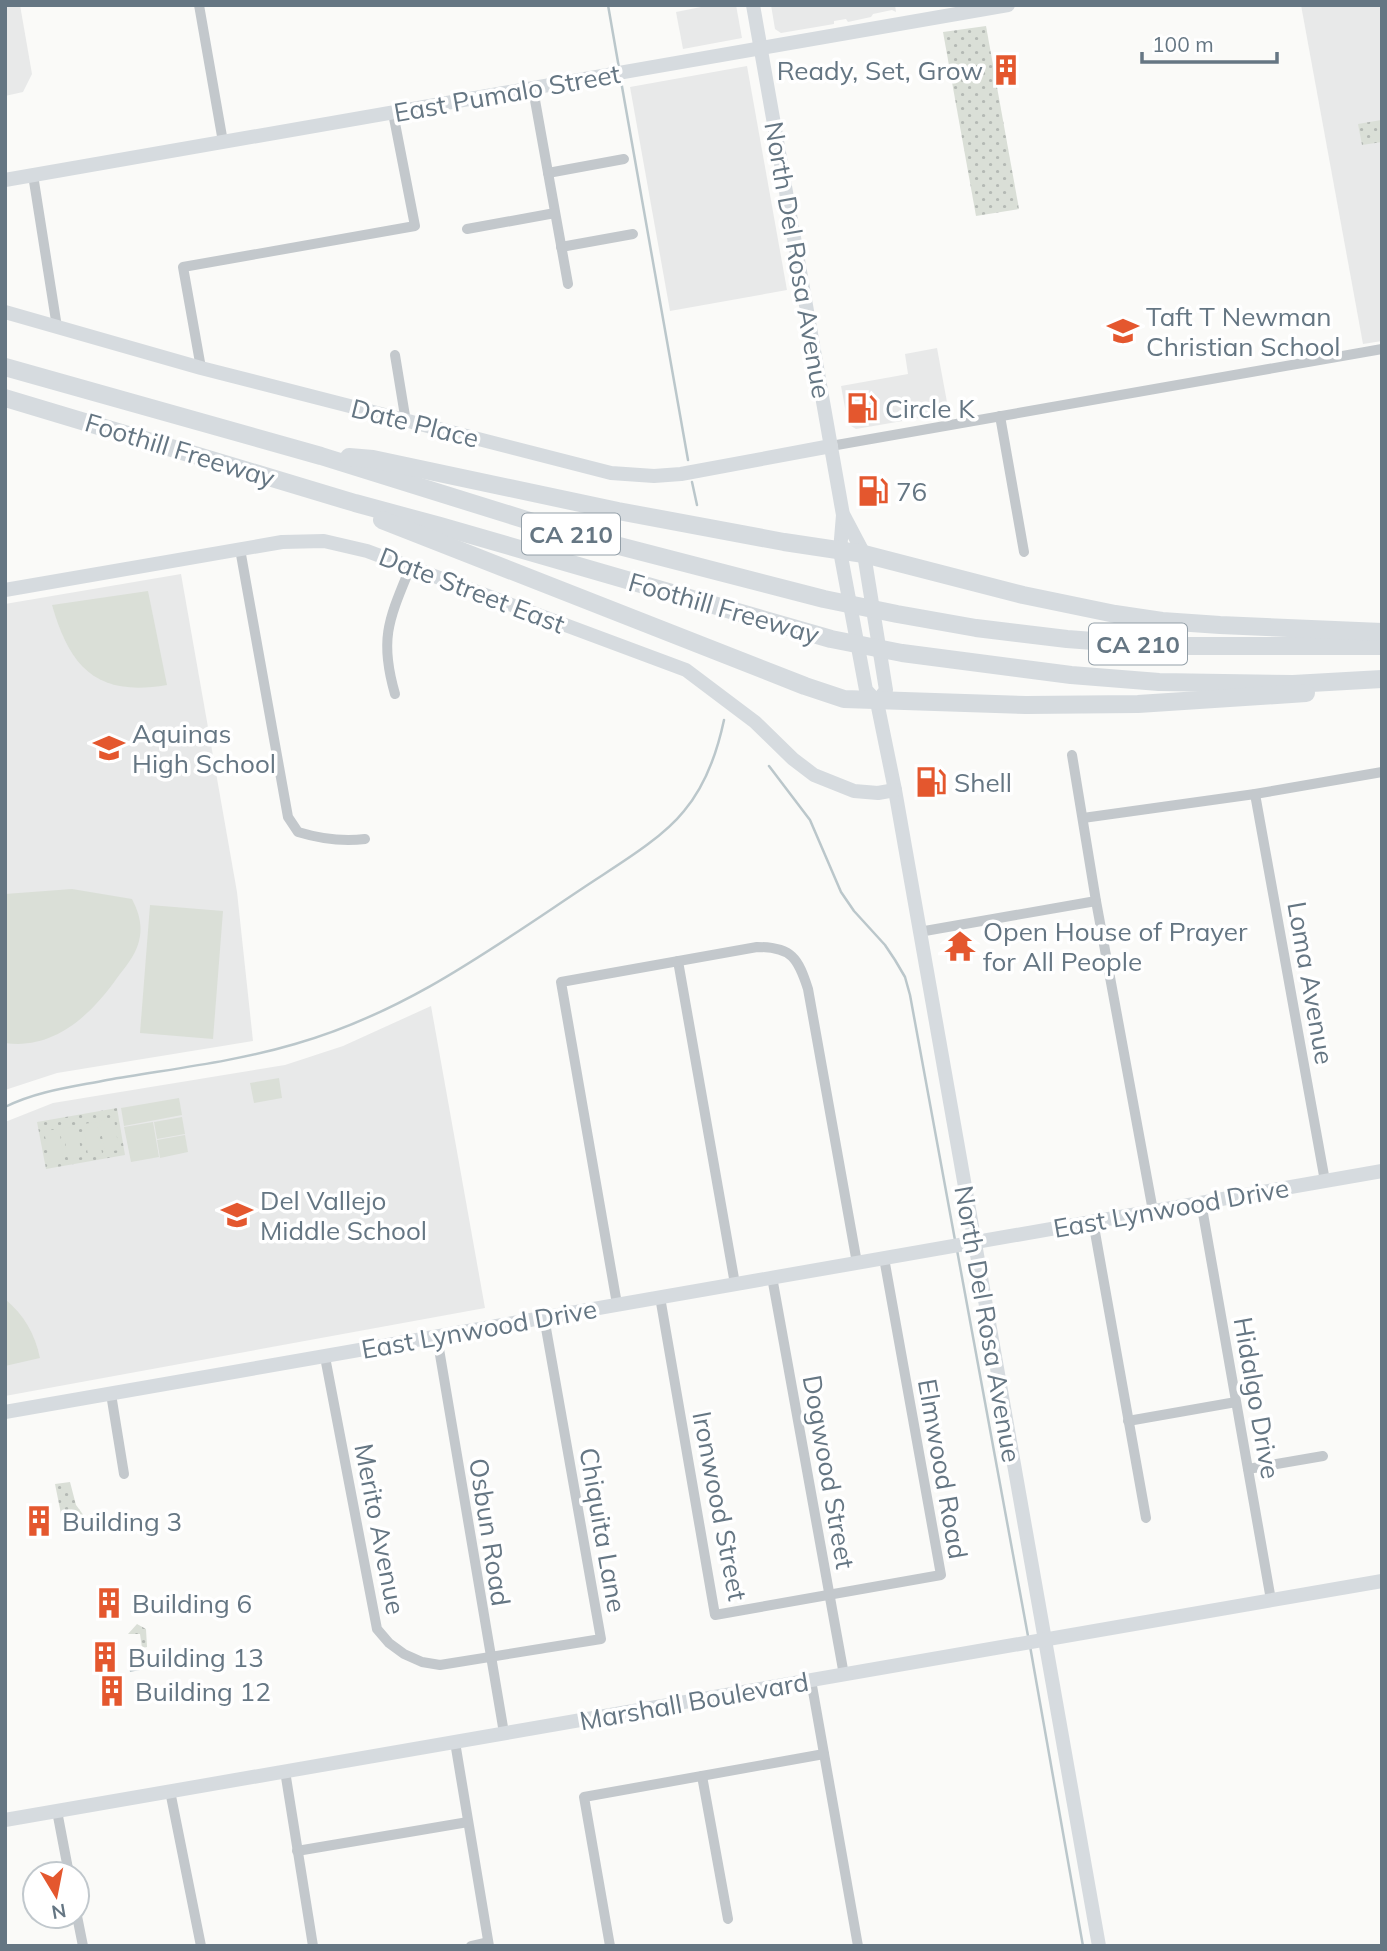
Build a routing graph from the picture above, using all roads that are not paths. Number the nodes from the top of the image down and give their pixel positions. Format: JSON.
{"nodes":[{"id":1,"x":199,"y":5,"type":"edge"},
{"id":2,"x":753,"y":5,"type":"edge"},
{"id":3,"x":1009,"y":5,"type":"edge"},
{"id":4,"x":761,"y":48,"type":"junction"},
{"id":5,"x":533,"y":89,"type":"junction"},
{"id":6,"x":393,"y":113,"type":"junction"},
{"id":7,"x":223,"y":142,"type":"junction"},
{"id":8,"x":624,"y":159,"type":"dead end"},
{"id":9,"x":548,"y":173,"type":"junction"},
{"id":10,"x":33,"y":175,"type":"junction"},
{"id":11,"x":5,"y":180,"type":"edge"},
{"id":12,"x":555,"y":213,"type":"junction"},
{"id":13,"x":467,"y":229,"type":"dead end"},
{"id":14,"x":633,"y":234,"type":"dead end"},
{"id":15,"x":561,"y":247,"type":"junction"},
{"id":16,"x":568,"y":285,"type":"dead end"},
{"id":17,"x":5,"y":312,"type":"edge"},
{"id":18,"x":58,"y":327,"type":"junction"},
{"id":19,"x":1382,"y":349,"type":"edge"},
{"id":20,"x":395,"y":355,"type":"dead end"},
{"id":21,"x":5,"y":368,"type":"edge"},
{"id":22,"x":201,"y":368,"type":"junction"},
{"id":23,"x":5,"y":398,"type":"edge"},
{"id":24,"x":1000,"y":416,"type":"junction"},
{"id":25,"x":406,"y":422,"type":"junction"},
{"id":26,"x":831,"y":446,"type":"junction"},
{"id":27,"x":321,"y":456,"type":"junction"},
{"id":28,"x":355,"y":503,"type":"junction"},
{"id":29,"x":843,"y":514,"type":"junction"},
{"id":30,"x":240,"y":549,"type":"junction"},
{"id":31,"x":840,"y":551,"type":"junction"},
{"id":32,"x":1024,"y":552,"type":"dead end"},
{"id":33,"x":864,"y":554,"type":"junction"},
{"id":34,"x":410,"y":568,"type":"junction"},
{"id":35,"x":5,"y":590,"type":"edge"},
{"id":36,"x":1382,"y":632,"type":"edge"},
{"id":37,"x":1382,"y":646,"type":"edge"},
{"id":38,"x":1382,"y":682,"type":"edge"},
{"id":39,"x":395,"y":694,"type":"dead end"},
{"id":40,"x":877,"y":702,"type":"junction"},
{"id":41,"x":1072,"y":755,"type":"dead end"},
{"id":42,"x":1382,"y":772,"type":"edge"},
{"id":43,"x":895,"y":790,"type":"junction"},
{"id":44,"x":1255,"y":794,"type":"junction"},
{"id":45,"x":1083,"y":818,"type":"junction"},
{"id":46,"x":365,"y":839,"type":"dead end"},
{"id":47,"x":1096,"y":901,"type":"junction"},
{"id":48,"x":919,"y":932,"type":"junction"},
{"id":49,"x":678,"y":961,"type":"junction"},
{"id":50,"x":1382,"y":1171,"type":"edge"},
{"id":51,"x":1325,"y":1181,"type":"junction"},
{"id":52,"x":1201,"y":1202,"type":"junction"},
{"id":53,"x":1153,"y":1211,"type":"junction"},
{"id":54,"x":1093,"y":1221,"type":"junction"},
{"id":55,"x":962,"y":1244,"type":"junction"},
{"id":56,"x":884,"y":1258,"type":"junction"},
{"id":57,"x":857,"y":1263,"type":"junction"},
{"id":58,"x":772,"y":1278,"type":"junction"},
{"id":59,"x":735,"y":1284,"type":"junction"},
{"id":60,"x":660,"y":1297,"type":"junction"},
{"id":61,"x":617,"y":1304,"type":"junction"},
{"id":62,"x":544,"y":1317,"type":"junction"},
{"id":63,"x":437,"y":1336,"type":"junction"},
{"id":64,"x":326,"y":1357,"type":"junction"},
{"id":65,"x":111,"y":1394,"type":"junction"},
{"id":66,"x":1236,"y":1402,"type":"junction"},
{"id":67,"x":5,"y":1412,"type":"edge"},
{"id":68,"x":1128,"y":1421,"type":"junction"},
{"id":69,"x":1323,"y":1456,"type":"dead end"},
{"id":70,"x":1248,"y":1469,"type":"junction"},
{"id":71,"x":124,"y":1474,"type":"dead end"},
{"id":72,"x":1146,"y":1518,"type":"dead end"},
{"id":73,"x":1382,"y":1581,"type":"edge"},
{"id":74,"x":829,"y":1594,"type":"junction"},
{"id":75,"x":1271,"y":1600,"type":"junction"},
{"id":76,"x":1034,"y":1642,"type":"junction"},
{"id":77,"x":490,"y":1658,"type":"junction"},
{"id":78,"x":844,"y":1675,"type":"junction"},
{"id":79,"x":811,"y":1680,"type":"junction"},
{"id":80,"x":504,"y":1733,"type":"junction"},
{"id":81,"x":455,"y":1742,"type":"junction"},
{"id":82,"x":824,"y":1754,"type":"junction"},
{"id":83,"x":285,"y":1771,"type":"junction"},
{"id":84,"x":702,"y":1776,"type":"junction"},
{"id":85,"x":170,"y":1791,"type":"junction"},
{"id":86,"x":57,"y":1811,"type":"junction"},
{"id":87,"x":5,"y":1820,"type":"edge"},
{"id":88,"x":468,"y":1822,"type":"junction"},
{"id":89,"x":297,"y":1851,"type":"junction"},
{"id":90,"x":66,"y":1860,"type":"edge"},
{"id":91,"x":728,"y":1919,"type":"dead end"},
{"id":92,"x":489,"y":1944,"type":"edge"},
{"id":93,"x":201,"y":1946,"type":"edge"},
{"id":94,"x":313,"y":1946,"type":"edge"},
{"id":95,"x":471,"y":1946,"type":"edge"},
{"id":96,"x":610,"y":1946,"type":"edge"},
{"id":97,"x":858,"y":1946,"type":"edge"},
{"id":98,"x":1099,"y":1946,"type":"edge"}],
"edges":[{"from":1,"to":7,"type":"street"},
{"from":2,"to":4,"type":"street","name":"North Del Rosa Avenue"},
{"from":3,"to":4,"type":"street","name":"East Pumalo Street"},
{"from":4,"to":5,"type":"street","name":"East Pumalo Street"},
{"from":4,"to":26,"type":"street","name":"North Del Rosa Avenue"},
{"from":5,"to":6,"type":"street","name":"East Pumalo Street"},
{"from":5,"to":9,"type":"street"},
{"from":6,"to":7,"type":"street","name":"East Pumalo Street"},
{"from":6,"to":22,"type":"street"},
{"from":7,"to":10,"type":"street","name":"East Pumalo Street"},
{"from":8,"to":9,"type":"street"},
{"from":9,"to":12,"type":"street"},
{"from":10,"to":11,"type":"street","name":"East Pumalo Street"},
{"from":10,"to":18,"type":"street"},
{"from":12,"to":13,"type":"street"},
{"from":12,"to":15,"type":"street"},
{"from":14,"to":15,"type":"street"},
{"from":15,"to":16,"type":"street"},
{"from":17,"to":18,"type":"street","name":"Date Place"},
{"from":18,"to":22,"type":"street","name":"Date Place"},
{"from":19,"to":24,"type":"street"},
{"from":20,"to":25,"type":"street"},
{"from":21,"to":27,"type":"highway","name":"Foothill Freeway","number":"CA 210"},
{"from":22,"to":25,"type":"street","name":"Date Place"},
{"from":23,"to":28,"type":"highway","name":"Foothill Freeway","number":"CA 210"},
{"from":24,"to":26,"type":"street"},
{"from":24,"to":32,"type":"street"},
{"from":25,"to":26,"type":"street","name":"Date Place"},
{"from":26,"to":29,"type":"street","name":"North Del Rosa Avenue"},
{"from":27,"to":31,"type":"highway"},
{"from":27,"to":37,"type":"highway","name":"Foothill Freeway","number":"CA 210"},
{"from":28,"to":38,"type":"highway","name":"Foothill Freeway","number":"CA 210"},
{"from":28,"to":40,"type":"highway"},
{"from":29,"to":31,"type":"street","name":"North Del Rosa Avenue"},
{"from":29,"to":33,"type":"street","name":"North Del Rosa Avenue"},
{"from":30,"to":34,"type":"street","name":"Date Street East"},
{"from":30,"to":35,"type":"street","name":"Date Street East"},
{"from":30,"to":46,"type":"street"},
{"from":31,"to":33,"type":"highway"},
{"from":31,"to":40,"type":"street","name":"North Del Rosa Avenue"},
{"from":33,"to":36,"type":"highway"},
{"from":33,"to":40,"type":"street","name":"North Del Rosa Avenue"},
{"from":34,"to":39,"type":"street"},
{"from":34,"to":43,"type":"street","name":"Date Street East"},
{"from":38,"to":40,"type":"highway"},
{"from":40,"to":43,"type":"street","name":"North Del Rosa Avenue"},
{"from":41,"to":45,"type":"street"},
{"from":42,"to":44,"type":"street"},
{"from":43,"to":48,"type":"street","name":"North Del Rosa Avenue"},
{"from":44,"to":45,"type":"street"},
{"from":44,"to":51,"type":"street","name":"Loma Avenue"},
{"from":45,"to":47,"type":"street"},
{"from":47,"to":48,"type":"street"},
{"from":47,"to":53,"type":"street"},
{"from":48,"to":55,"type":"street","name":"North Del Rosa Avenue"},
{"from":49,"to":57,"type":"street"},
{"from":49,"to":59,"type":"street"},
{"from":49,"to":61,"type":"street"},
{"from":50,"to":51,"type":"street","name":"East Lynwood Drive"},
{"from":51,"to":52,"type":"street","name":"East Lynwood Drive"},
{"from":52,"to":53,"type":"street","name":"East Lynwood Drive"},
{"from":52,"to":66,"type":"street","name":"Hidalgo Drive"},
{"from":53,"to":54,"type":"street","name":"East Lynwood Drive"},
{"from":54,"to":55,"type":"street","name":"East Lynwood Drive"},
{"from":54,"to":68,"type":"street"},
{"from":55,"to":56,"type":"street","name":"East Lynwood Drive"},
{"from":55,"to":76,"type":"street","name":"North Del Rosa Avenue"},
{"from":56,"to":57,"type":"street","name":"East Lynwood Drive"},
{"from":56,"to":74,"type":"street","name":"Elmwood Road"},
{"from":57,"to":58,"type":"street","name":"East Lynwood Drive"},
{"from":58,"to":59,"type":"street","name":"East Lynwood Drive"},
{"from":58,"to":74,"type":"street","name":"Dogwood Street"},
{"from":59,"to":60,"type":"street","name":"East Lynwood Drive"},
{"from":60,"to":61,"type":"street","name":"East Lynwood Drive"},
{"from":60,"to":74,"type":"street","name":"Ironwood Street"},
{"from":61,"to":62,"type":"street","name":"East Lynwood Drive"},
{"from":62,"to":63,"type":"street","name":"East Lynwood Drive"},
{"from":62,"to":77,"type":"street","name":"Chiquita Lane"},
{"from":63,"to":64,"type":"street","name":"East Lynwood Drive"},
{"from":63,"to":77,"type":"street","name":"Osbun Road"},
{"from":64,"to":65,"type":"street","name":"East Lynwood Drive"},
{"from":64,"to":77,"type":"street","name":"Merito Avenue"},
{"from":65,"to":67,"type":"street","name":"East Lynwood Drive"},
{"from":65,"to":71,"type":"street"},
{"from":66,"to":68,"type":"street"},
{"from":66,"to":70,"type":"street","name":"Hidalgo Drive"},
{"from":68,"to":72,"type":"street"},
{"from":69,"to":70,"type":"street"},
{"from":70,"to":75,"type":"street","name":"Hidalgo Drive"},
{"from":73,"to":75,"type":"street","name":"Marshall Boulevard"},
{"from":74,"to":78,"type":"street","name":"Dogwood Street"},
{"from":75,"to":76,"type":"street","name":"Marshall Boulevard"},
{"from":76,"to":78,"type":"street","name":"Marshall Boulevard"},
{"from":76,"to":98,"type":"street","name":"North Del Rosa Avenue"},
{"from":77,"to":80,"type":"street","name":"Osbun Road"},
{"from":78,"to":79,"type":"street","name":"Marshall Boulevard"},
{"from":79,"to":80,"type":"street","name":"Marshall Boulevard"},
{"from":79,"to":82,"type":"street"},
{"from":80,"to":81,"type":"street","name":"Marshall Boulevard"},
{"from":81,"to":83,"type":"street","name":"Marshall Boulevard"},
{"from":81,"to":88,"type":"street"},
{"from":82,"to":84,"type":"street"},
{"from":82,"to":97,"type":"street"},
{"from":83,"to":85,"type":"street","name":"Marshall Boulevard"},
{"from":83,"to":89,"type":"street"},
{"from":84,"to":91,"type":"street"},
{"from":84,"to":96,"type":"street"},
{"from":85,"to":86,"type":"street","name":"Marshall Boulevard"},
{"from":85,"to":93,"type":"street"},
{"from":86,"to":87,"type":"street","name":"Marshall Boulevard"},
{"from":86,"to":90,"type":"street"},
{"from":88,"to":89,"type":"street"},
{"from":88,"to":92,"type":"street"},
{"from":89,"to":94,"type":"street"},
{"from":92,"to":95,"type":"street"}]}
